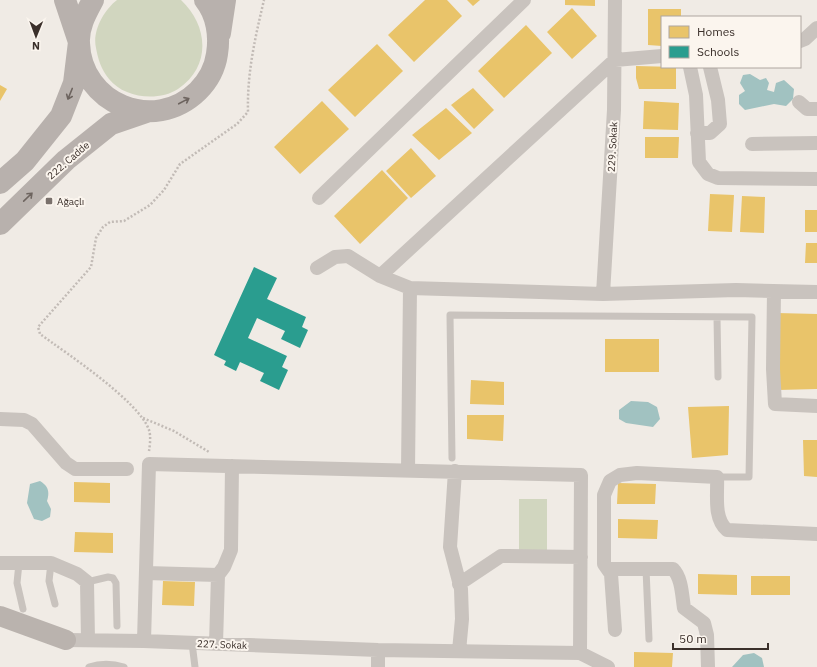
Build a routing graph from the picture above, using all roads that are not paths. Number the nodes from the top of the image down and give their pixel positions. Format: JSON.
{"nodes":[{"id":1,"x":65,"y":0,"type":"edge"},
{"id":2,"x":93,"y":0,"type":"edge"},
{"id":3,"x":205,"y":0,"type":"edge"},
{"id":4,"x":225,"y":0,"type":"edge"},
{"id":5,"x":524,"y":0,"type":"edge"},
{"id":6,"x":615,"y":0,"type":"edge"},
{"id":7,"x":817,"y":28,"type":"edge"},
{"id":8,"x":801,"y":41,"type":"edge"},
{"id":9,"x":79,"y":42,"type":"junction"},
{"id":10,"x":219,"y":42,"type":"junction"},
{"id":11,"x":661,"y":56,"type":"edge"},
{"id":12,"x":615,"y":60,"type":"junction"},
{"id":13,"x":690,"y":68,"type":"edge"},
{"id":14,"x":710,"y":68,"type":"edge"},
{"id":15,"x":799,"y":102,"type":"dead end"},
{"id":16,"x":817,"y":109,"type":"edge"},
{"id":17,"x":147,"y":112,"type":"junction"},
{"id":18,"x":697,"y":133,"type":"junction"},
{"id":19,"x":817,"y":143,"type":"edge"},
{"id":20,"x":752,"y":144,"type":"dead end"},
{"id":21,"x":817,"y":179,"type":"edge"},
{"id":22,"x":0,"y":183,"type":"edge"},
{"id":23,"x":319,"y":198,"type":"dead end"},
{"id":24,"x":0,"y":224,"type":"edge"},
{"id":25,"x":317,"y":268,"type":"dead end"},
{"id":26,"x":380,"y":276,"type":"junction"},
{"id":27,"x":410,"y":288,"type":"junction"},
{"id":28,"x":774,"y":291,"type":"junction"},
{"id":29,"x":817,"y":292,"type":"edge"},
{"id":30,"x":603,"y":294,"type":"junction"},
{"id":31,"x":717,"y":317,"type":"junction"},
{"id":32,"x":718,"y":377,"type":"dead end"},
{"id":33,"x":817,"y":406,"type":"edge"},
{"id":34,"x":0,"y":418,"type":"edge"},
{"id":35,"x":453,"y":464,"type":"junction"},
{"id":36,"x":232,"y":466,"type":"junction"},
{"id":37,"x":126,"y":469,"type":"dead end"},
{"id":38,"x":408,"y":470,"type":"junction"},
{"id":39,"x":717,"y":477,"type":"junction"},
{"id":40,"x":817,"y":534,"type":"edge"},
{"id":41,"x":581,"y":557,"type":"junction"},
{"id":42,"x":0,"y":563,"type":"edge"},
{"id":43,"x":19,"y":563,"type":"junction"},
{"id":44,"x":51,"y":563,"type":"junction"},
{"id":45,"x":610,"y":569,"type":"junction"},
{"id":46,"x":646,"y":569,"type":"junction"},
{"id":47,"x":146,"y":573,"type":"junction"},
{"id":48,"x":218,"y":575,"type":"junction"},
{"id":49,"x":87,"y":582,"type":"junction"},
{"id":50,"x":459,"y":584,"type":"junction"},
{"id":51,"x":54,"y":604,"type":"dead end"},
{"id":52,"x":23,"y":609,"type":"dead end"},
{"id":53,"x":0,"y":616,"type":"edge"},
{"id":54,"x":117,"y":626,"type":"dead end"},
{"id":55,"x":0,"y":630,"type":"edge"},
{"id":56,"x":615,"y":630,"type":"dead end"},
{"id":57,"x":649,"y":639,"type":"dead end"},
{"id":58,"x":66,"y":640,"type":"junction"},
{"id":59,"x":88,"y":640,"type":"junction"},
{"id":60,"x":144,"y":641,"type":"junction"},
{"id":61,"x":192,"y":642,"type":"junction"},
{"id":62,"x":216,"y":644,"type":"junction"},
{"id":63,"x":378,"y":650,"type":"junction"},
{"id":64,"x":459,"y":651,"type":"junction"},
{"id":65,"x":580,"y":653,"type":"junction"},
{"id":66,"x":89,"y":667,"type":"edge"},
{"id":67,"x":124,"y":667,"type":"edge"},
{"id":68,"x":195,"y":667,"type":"edge"},
{"id":69,"x":378,"y":667,"type":"edge"},
{"id":70,"x":608,"y":667,"type":"edge"},
{"id":71,"x":708,"y":667,"type":"edge"}],
"edges":[{"from":1,"to":9,"type":"main road"},
{"from":2,"to":9,"type":"main road"},
{"from":3,"to":10,"type":"main road"},
{"from":4,"to":10,"type":"main road"},
{"from":5,"to":23,"type":"street"},
{"from":6,"to":12,"type":"street","name":"229. Sokak"},
{"from":7,"to":8,"type":"street"},
{"from":9,"to":17,"type":"main road"},
{"from":9,"to":22,"type":"main road","one_way":true},
{"from":17,"to":10,"type":"main road","one_way":true},
{"from":11,"to":12,"type":"street"},
{"from":12,"to":26,"type":"street"},
{"from":12,"to":30,"type":"street","name":"229. Sokak"},
{"from":13,"to":18,"type":"street"},
{"from":14,"to":18,"type":"street"},
{"from":15,"to":16,"type":"street"},
{"from":24,"to":17,"type":"main road","name":"222. Cadde","one_way":true},
{"from":18,"to":21,"type":"street"},
{"from":19,"to":20,"type":"street"},
{"from":25,"to":26,"type":"street"},
{"from":26,"to":27,"type":"street"},
{"from":27,"to":30,"type":"street"},
{"from":27,"to":38,"type":"street"},
{"from":28,"to":29,"type":"street"},
{"from":28,"to":30,"type":"street"},
{"from":28,"to":33,"type":"street"},
{"from":31,"to":32,"type":"lane"},
{"from":31,"to":35,"type":"lane"},
{"from":31,"to":39,"type":"lane"},
{"from":34,"to":37,"type":"street"},
{"from":35,"to":38,"type":"street"},
{"from":35,"to":41,"type":"street"},
{"from":35,"to":50,"type":"street"},
{"from":36,"to":38,"type":"street"},
{"from":36,"to":47,"type":"street"},
{"from":36,"to":48,"type":"street"},
{"from":39,"to":40,"type":"street"},
{"from":39,"to":45,"type":"street"},
{"from":41,"to":50,"type":"street"},
{"from":41,"to":65,"type":"street"},
{"from":42,"to":43,"type":"street"},
{"from":43,"to":44,"type":"street"},
{"from":43,"to":52,"type":"lane"},
{"from":44,"to":49,"type":"street"},
{"from":44,"to":51,"type":"lane"},
{"from":45,"to":46,"type":"street"},
{"from":45,"to":56,"type":"street"},
{"from":46,"to":57,"type":"lane"},
{"from":46,"to":71,"type":"street"},
{"from":47,"to":48,"type":"street"},
{"from":47,"to":60,"type":"street"},
{"from":48,"to":62,"type":"street"},
{"from":49,"to":54,"type":"lane"},
{"from":49,"to":59,"type":"street"},
{"from":50,"to":64,"type":"street"},
{"from":53,"to":58,"type":"street"},
{"from":55,"to":58,"type":"street"},
{"from":58,"to":59,"type":"street","name":"227. Sokak"},
{"from":59,"to":60,"type":"street","name":"227. Sokak"},
{"from":60,"to":61,"type":"street","name":"227. Sokak"},
{"from":61,"to":62,"type":"street","name":"227. Sokak"},
{"from":61,"to":68,"type":"lane"},
{"from":62,"to":63,"type":"street","name":"227. Sokak"},
{"from":63,"to":64,"type":"street","name":"227. Sokak"},
{"from":63,"to":69,"type":"street"},
{"from":64,"to":65,"type":"street","name":"227. Sokak"},
{"from":65,"to":70,"type":"street"},
{"from":66,"to":67,"type":"lane"}]}
